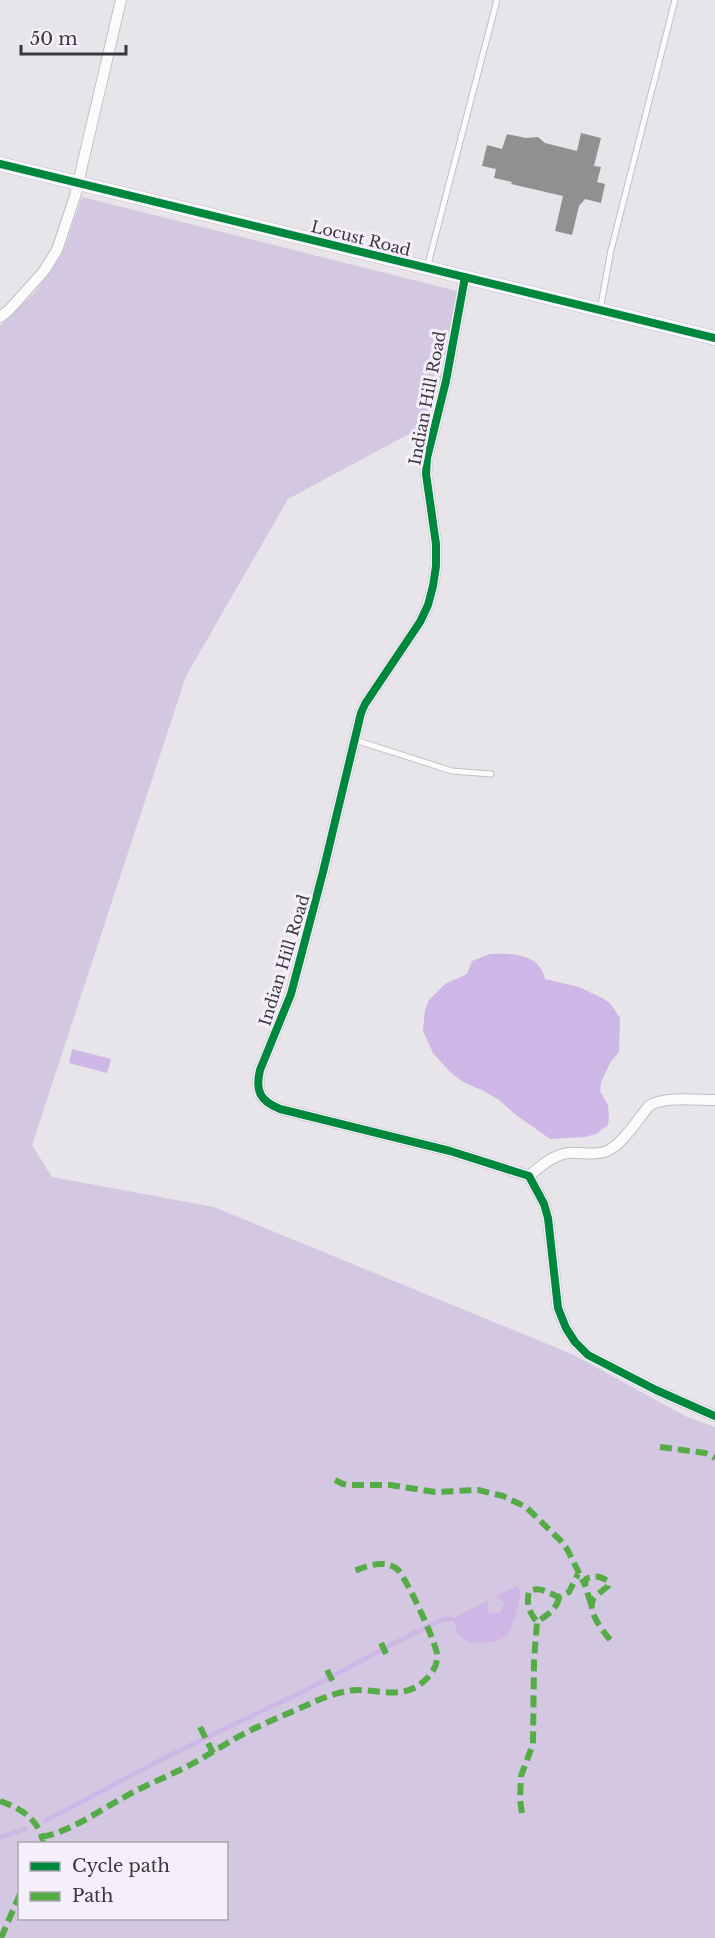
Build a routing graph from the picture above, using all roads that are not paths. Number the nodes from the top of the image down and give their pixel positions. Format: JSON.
{"nodes":[{"id":1,"x":121,"y":0,"type":"edge"},
{"id":2,"x":497,"y":0,"type":"edge"},
{"id":3,"x":675,"y":0,"type":"edge"},
{"id":4,"x":0,"y":164,"type":"edge"},
{"id":5,"x":77,"y":183,"type":"junction"},
{"id":6,"x":427,"y":268,"type":"junction"},
{"id":7,"x":465,"y":277,"type":"junction"},
{"id":8,"x":600,"y":310,"type":"junction"},
{"id":9,"x":0,"y":317,"type":"edge"},
{"id":10,"x":715,"y":338,"type":"edge"},
{"id":11,"x":353,"y":740,"type":"junction"},
{"id":12,"x":491,"y":774,"type":"dead end"},
{"id":13,"x":715,"y":1100,"type":"edge"},
{"id":14,"x":529,"y":1176,"type":"junction"},
{"id":15,"x":715,"y":1416,"type":"edge"}],
"edges":[{"from":1,"to":5,"type":"street"},
{"from":2,"to":6,"type":"lane"},
{"from":3,"to":8,"type":"lane"},
{"from":4,"to":5,"type":"street","name":"Locust Road"},
{"from":5,"to":6,"type":"street","name":"Locust Road"},
{"from":5,"to":9,"type":"street"},
{"from":6,"to":7,"type":"street","name":"Locust Road"},
{"from":7,"to":8,"type":"street","name":"Locust Road"},
{"from":7,"to":11,"type":"street","name":"Indian Hill Road"},
{"from":8,"to":10,"type":"street","name":"Locust Road"},
{"from":11,"to":12,"type":"lane"},
{"from":11,"to":14,"type":"street","name":"Indian Hill Road"},
{"from":13,"to":14,"type":"street"},
{"from":14,"to":15,"type":"street"}]}
